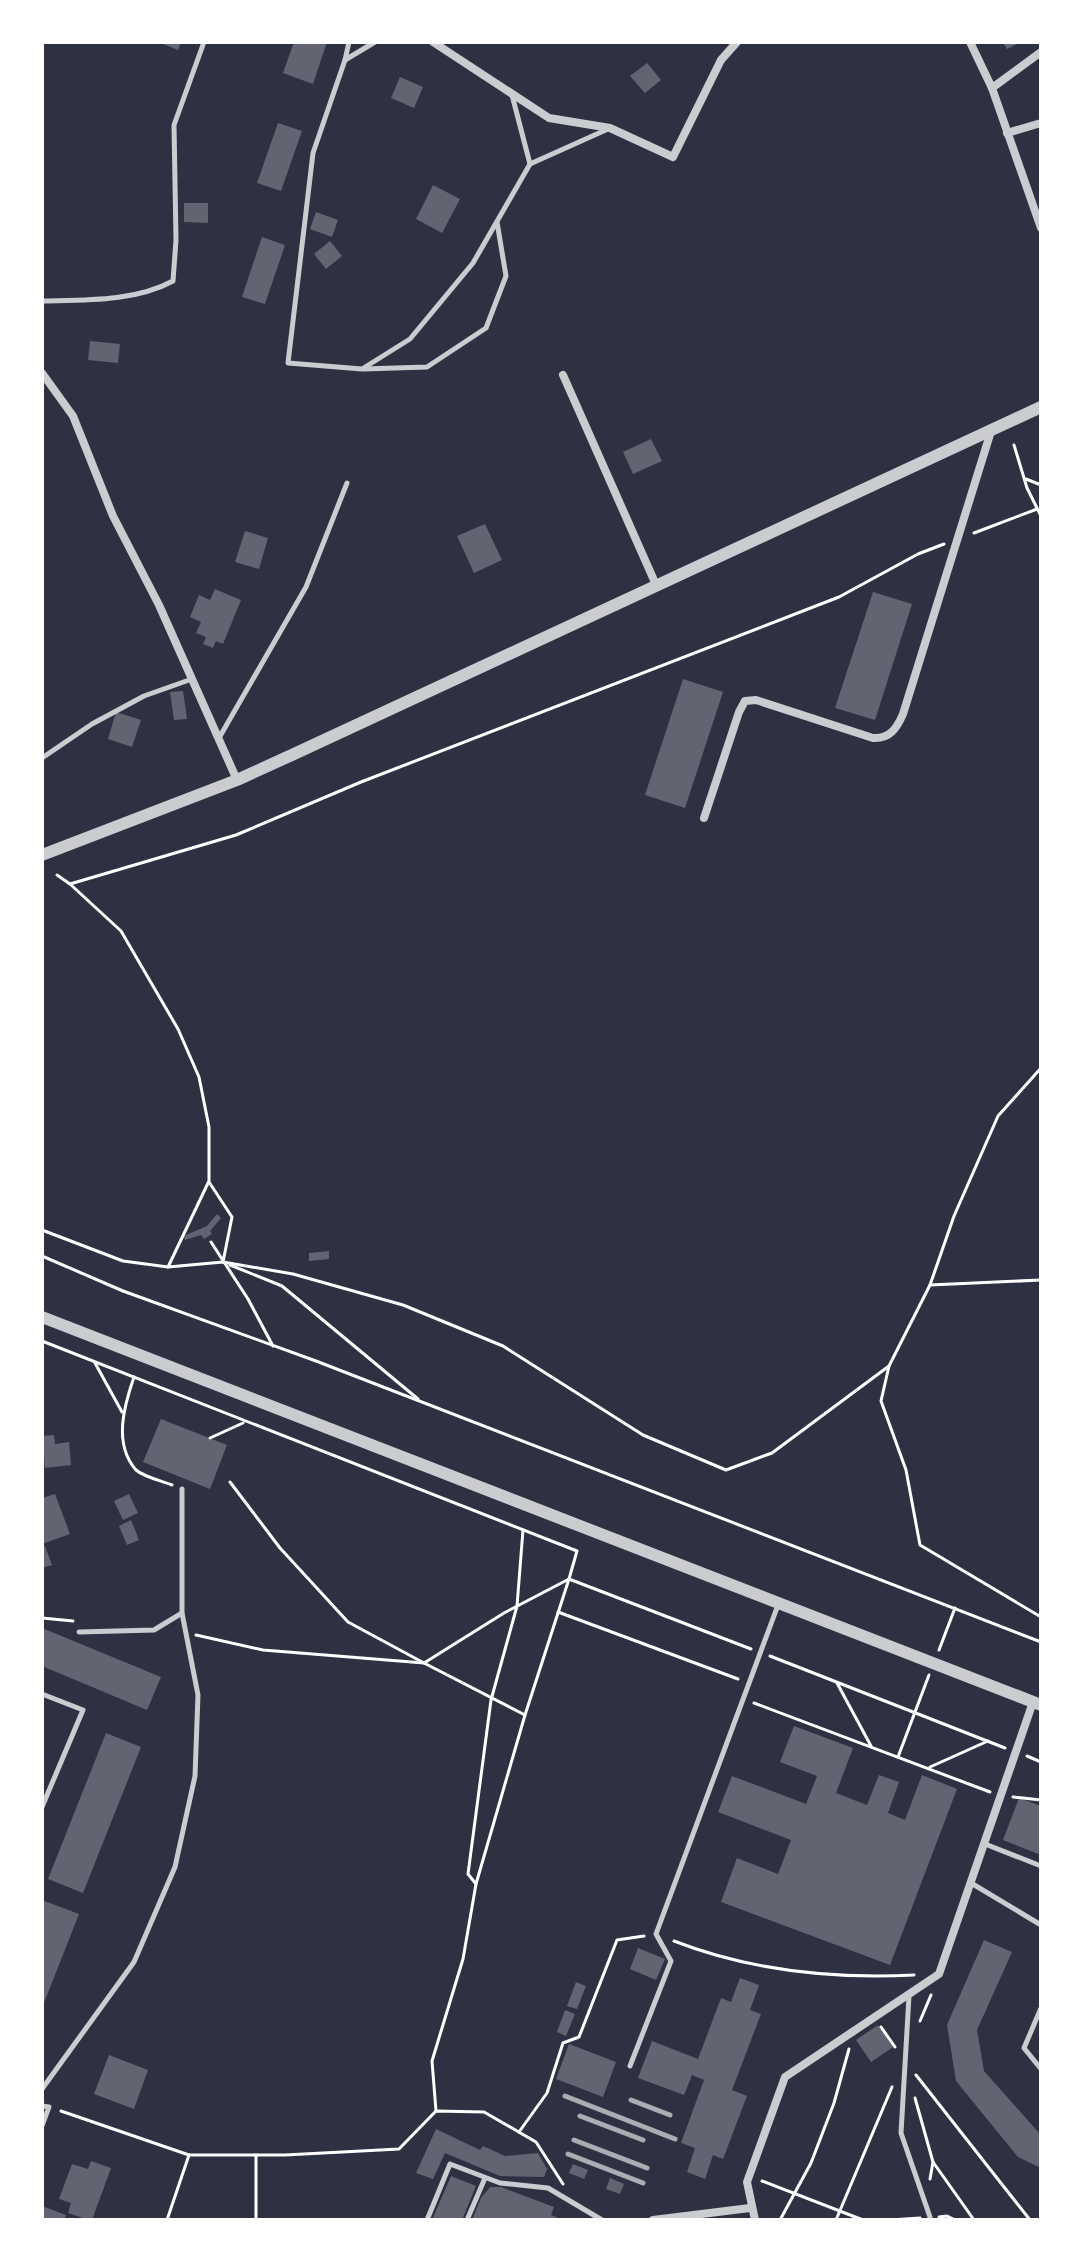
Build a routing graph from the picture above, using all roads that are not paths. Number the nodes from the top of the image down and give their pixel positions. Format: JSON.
{"nodes":[{"id":1,"x":204,"y":42,"type":"edge"},
{"id":2,"x":349,"y":42,"type":"edge"},
{"id":3,"x":375,"y":42,"type":"edge"},
{"id":4,"x":433,"y":42,"type":"edge"},
{"id":5,"x":737,"y":42,"type":"edge"},
{"id":6,"x":970,"y":42,"type":"edge"},
{"id":7,"x":1041,"y":52,"type":"edge"},
{"id":8,"x":345,"y":60,"type":"junction"},
{"id":9,"x":992,"y":88,"type":"junction"},
{"id":10,"x":512,"y":94,"type":"junction"},
{"id":11,"x":1041,"y":123,"type":"edge"},
{"id":12,"x":610,"y":128,"type":"junction"},
{"id":13,"x":1007,"y":133,"type":"junction"},
{"id":14,"x":530,"y":164,"type":"junction"},
{"id":15,"x":497,"y":221,"type":"junction"},
{"id":16,"x":1041,"y":228,"type":"edge"},
{"id":17,"x":42,"y":301,"type":"edge"},
{"id":18,"x":362,"y":369,"type":"junction"},
{"id":19,"x":42,"y":373,"type":"edge"},
{"id":20,"x":563,"y":375,"type":"dead end"},
{"id":21,"x":1041,"y":407,"type":"edge"},
{"id":22,"x":992,"y":428,"type":"junction"},
{"id":23,"x":347,"y":483,"type":"dead end"},
{"id":24,"x":657,"y":587,"type":"junction"},
{"id":25,"x":192,"y":679,"type":"junction"},
{"id":26,"x":219,"y":739,"type":"junction"},
{"id":27,"x":42,"y":758,"type":"edge"},
{"id":28,"x":237,"y":780,"type":"junction"},
{"id":29,"x":704,"y":818,"type":"dead end"},
{"id":30,"x":42,"y":855,"type":"edge"},
{"id":31,"x":42,"y":1317,"type":"edge"},
{"id":32,"x":182,"y":1489,"type":"road end"},
{"id":33,"x":779,"y":1601,"type":"junction"},
{"id":34,"x":182,"y":1613,"type":"junction"},
{"id":35,"x":79,"y":1632,"type":"dead end"},
{"id":36,"x":42,"y":1694,"type":"edge"},
{"id":37,"x":1037,"y":1703,"type":"edge"},
{"id":38,"x":42,"y":1807,"type":"edge"},
{"id":39,"x":985,"y":1844,"type":"junction"},
{"id":40,"x":1041,"y":1866,"type":"edge"},
{"id":41,"x":971,"y":1883,"type":"junction"},
{"id":42,"x":1041,"y":1925,"type":"edge"},
{"id":43,"x":909,"y":1995,"type":"junction"},
{"id":44,"x":1041,"y":2008,"type":"edge"},
{"id":45,"x":630,"y":2066,"type":"dead end"},
{"id":46,"x":1041,"y":2069,"type":"edge"},
{"id":47,"x":42,"y":2089,"type":"edge"},
{"id":48,"x":45,"y":2106,"type":"edge"},
{"id":49,"x":42,"y":2126,"type":"edge"},
{"id":50,"x":485,"y":2178,"type":"junction"},
{"id":51,"x":750,"y":2208,"type":"junction"},
{"id":52,"x":427,"y":2220,"type":"edge"},
{"id":53,"x":467,"y":2220,"type":"edge"},
{"id":54,"x":602,"y":2220,"type":"edge"},
{"id":55,"x":653,"y":2220,"type":"edge"},
{"id":56,"x":755,"y":2220,"type":"edge"},
{"id":57,"x":931,"y":2220,"type":"edge"}],
"edges":[{"from":1,"to":17,"type":"lane"},
{"from":2,"to":8,"type":"lane"},
{"from":3,"to":8,"type":"lane"},
{"from":4,"to":10,"type":"street"},
{"from":5,"to":12,"type":"street"},
{"from":6,"to":9,"type":"street"},
{"from":7,"to":9,"type":"street"},
{"from":8,"to":18,"type":"lane"},
{"from":9,"to":13,"type":"street"},
{"from":10,"to":12,"type":"street"},
{"from":10,"to":14,"type":"lane"},
{"from":11,"to":13,"type":"street"},
{"from":12,"to":14,"type":"lane"},
{"from":13,"to":16,"type":"street"},
{"from":14,"to":15,"type":"lane"},
{"from":15,"to":18,"type":"lane"},
{"from":15,"to":18,"type":"lane"},
{"from":19,"to":25,"type":"street"},
{"from":20,"to":24,"type":"street"},
{"from":21,"to":22,"type":"street"},
{"from":22,"to":24,"type":"street"},
{"from":22,"to":29,"type":"street"},
{"from":23,"to":26,"type":"lane"},
{"from":24,"to":28,"type":"street"},
{"from":25,"to":26,"type":"street"},
{"from":25,"to":27,"type":"lane"},
{"from":26,"to":28,"type":"street"},
{"from":28,"to":30,"type":"street"},
{"from":31,"to":33,"type":"street"},
{"from":32,"to":34,"type":"lane"},
{"from":33,"to":37,"type":"street"},
{"from":33,"to":45,"type":"lane"},
{"from":34,"to":35,"type":"lane"},
{"from":34,"to":47,"type":"lane"},
{"from":36,"to":38,"type":"lane"},
{"from":37,"to":39,"type":"street"},
{"from":39,"to":40,"type":"lane"},
{"from":39,"to":41,"type":"street"},
{"from":41,"to":42,"type":"lane"},
{"from":41,"to":43,"type":"street"},
{"from":43,"to":51,"type":"street"},
{"from":43,"to":57,"type":"lane"},
{"from":44,"to":46,"type":"lane"},
{"from":48,"to":49,"type":"lane"},
{"from":50,"to":52,"type":"lane"},
{"from":50,"to":53,"type":"lane"},
{"from":50,"to":54,"type":"lane"},
{"from":51,"to":55,"type":"street"},
{"from":51,"to":56,"type":"street"}]}
